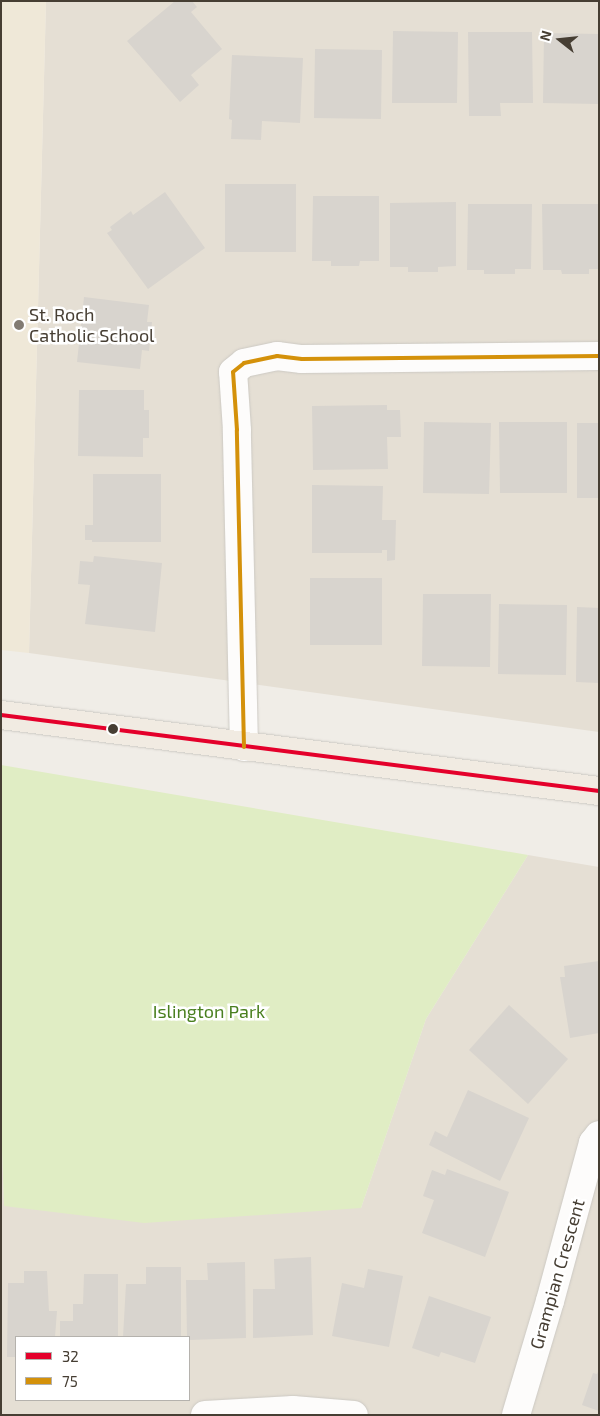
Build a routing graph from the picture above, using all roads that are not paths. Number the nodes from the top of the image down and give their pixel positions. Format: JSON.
{"nodes":[{"id":1,"x":599,"y":356,"type":"edge"},
{"id":2,"x":1,"y":715,"type":"edge"},
{"id":3,"x":244,"y":746,"type":"junction"},
{"id":4,"x":599,"y":791,"type":"edge"},
{"id":5,"x":599,"y":1135,"type":"edge"},
{"id":6,"x":205,"y":1415,"type":"edge"},
{"id":7,"x":354,"y":1415,"type":"edge"},
{"id":8,"x":516,"y":1415,"type":"edge"}],
"edges":[{"from":1,"to":3,"type":"street"},
{"from":2,"to":3,"type":"main road"},
{"from":3,"to":4,"type":"main road"},
{"from":5,"to":8,"type":"street","name":"Grampian Crescent"},
{"from":6,"to":7,"type":"street"}]}
